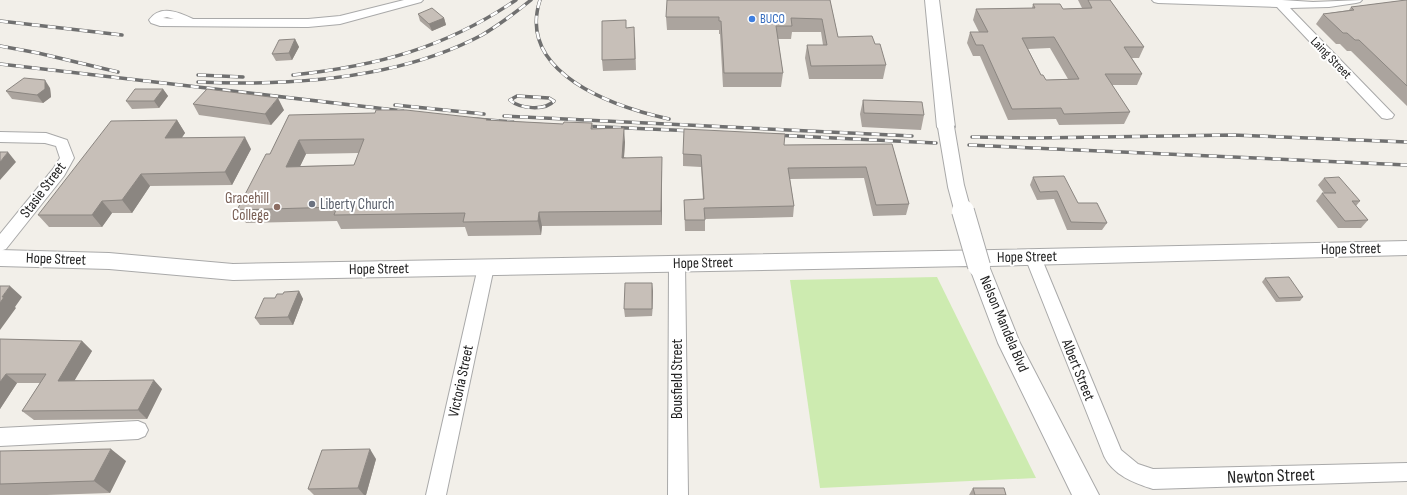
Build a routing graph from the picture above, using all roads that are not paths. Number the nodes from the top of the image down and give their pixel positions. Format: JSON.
{"nodes":[{"id":1,"x":417,"y":0,"type":"edge"},
{"id":2,"x":920,"y":0,"type":"edge"},
{"id":3,"x":932,"y":0,"type":"edge"},
{"id":4,"x":1158,"y":0,"type":"edge"},
{"id":5,"x":1356,"y":0,"type":"edge"},
{"id":6,"x":1278,"y":2,"type":"edge"},
{"id":7,"x":190,"y":22,"type":"dead end"},
{"id":8,"x":934,"y":27,"type":"junction"},
{"id":9,"x":1387,"y":115,"type":"dead end"},
{"id":10,"x":0,"y":137,"type":"edge"},
{"id":11,"x":0,"y":245,"type":"edge"},
{"id":12,"x":1407,"y":248,"type":"edge"},
{"id":13,"x":1033,"y":257,"type":"junction"},
{"id":14,"x":0,"y":258,"type":"edge"},
{"id":15,"x":677,"y":263,"type":"junction"},
{"id":16,"x":486,"y":267,"type":"junction"},
{"id":17,"x":138,"y":430,"type":"dead end"},
{"id":18,"x":0,"y":437,"type":"edge"},
{"id":19,"x":1407,"y":472,"type":"edge"},
{"id":20,"x":1135,"y":474,"type":"joint"},
{"id":21,"x":436,"y":495,"type":"edge"},
{"id":22,"x":678,"y":495,"type":"edge"},
{"id":23,"x":1086,"y":495,"type":"edge"}],
"edges":[{"from":1,"to":7,"type":"street"},
{"from":2,"to":8,"type":"street","name":"Nelson Mandela Blvd"},
{"from":3,"to":8,"type":"street","name":"Nelson Mandela Blvd"},
{"from":4,"to":6,"type":"street"},
{"from":5,"to":6,"type":"street"},
{"from":6,"to":9,"type":"street","name":"Laing Street"},
{"from":8,"to":23,"type":"street","name":"Nelson Mandela Blvd","bridge":true},
{"from":10,"to":11,"type":"street","name":"Stasie Street"},
{"from":12,"to":13,"type":"street","name":"Hope Street"},
{"from":13,"to":15,"type":"street","name":"Hope Street"},
{"from":13,"to":20,"type":"street","name":"Albert Street"},
{"from":14,"to":16,"type":"street","name":"Hope Street"},
{"from":15,"to":16,"type":"street","name":"Hope Street"},
{"from":15,"to":22,"type":"street","name":"Bousfield Street"},
{"from":16,"to":21,"type":"street","name":"Victoria Street"},
{"from":17,"to":18,"type":"street"},
{"from":19,"to":20,"type":"street","name":"Newton Street"}]}
